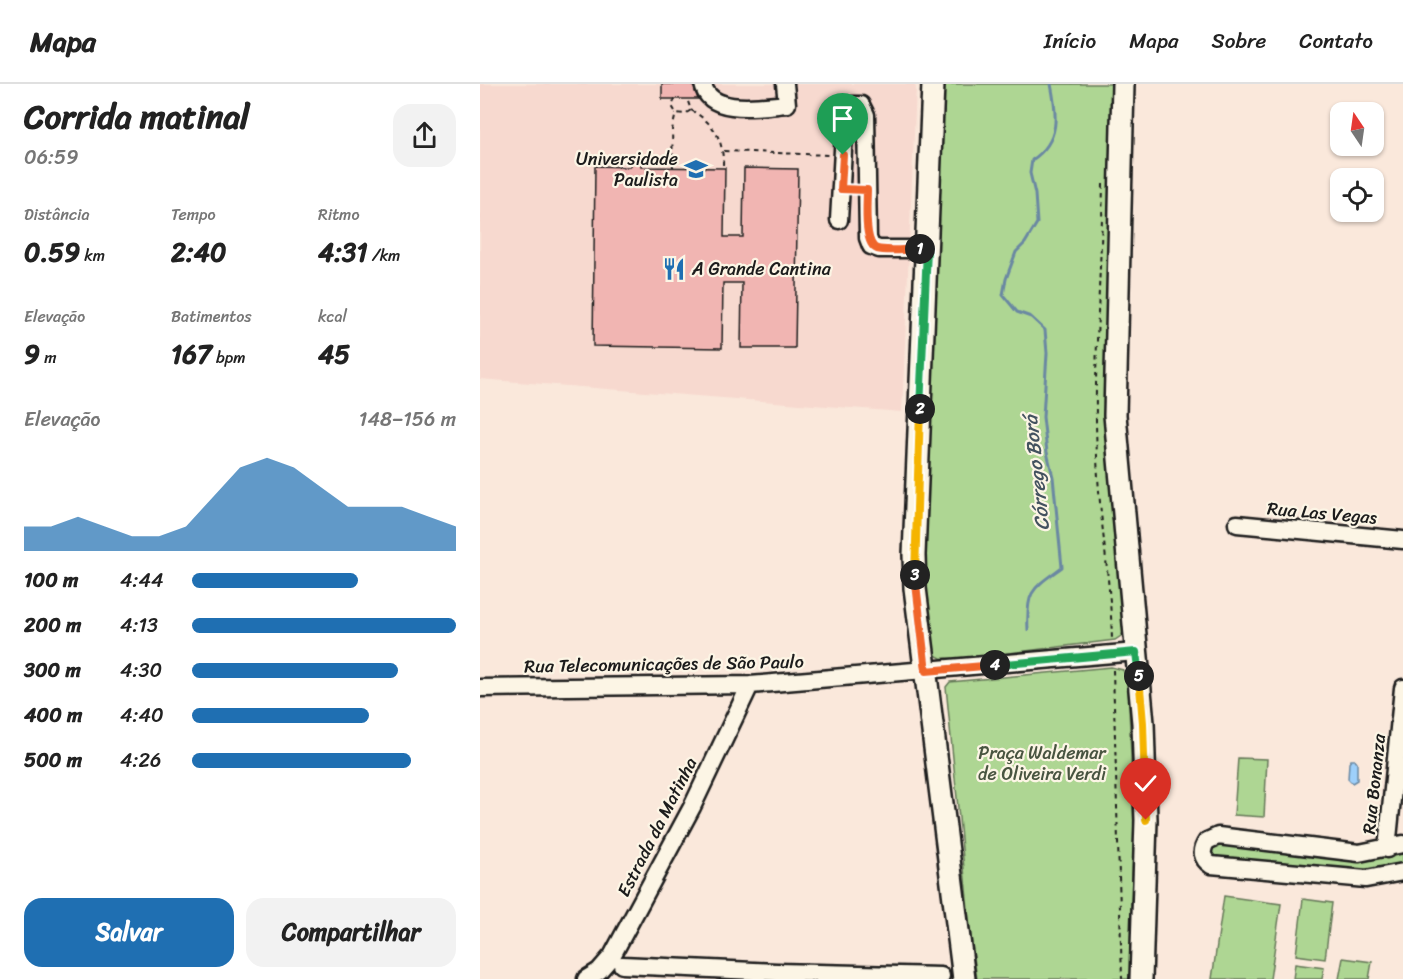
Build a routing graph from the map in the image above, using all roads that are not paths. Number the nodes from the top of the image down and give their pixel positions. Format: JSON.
{"nodes":[{"id":1,"x":703,"y":84,"type":"edge"},
{"id":2,"x":785,"y":84,"type":"edge"},
{"id":3,"x":933,"y":84,"type":"edge"},
{"id":4,"x":1122,"y":84,"type":"edge"},
{"id":5,"x":841,"y":189,"type":"junction"},
{"id":6,"x":867,"y":190,"type":"junction"},
{"id":7,"x":839,"y":220,"type":"dead end"},
{"id":8,"x":927,"y":249,"type":"junction"},
{"id":9,"x":1237,"y":524,"type":"dead end"},
{"id":10,"x":1403,"y":540,"type":"edge"},
{"id":11,"x":1136,"y":652,"type":"junction"},
{"id":12,"x":926,"y":671,"type":"junction"},
{"id":13,"x":750,"y":685,"type":"junction"},
{"id":14,"x":480,"y":688,"type":"edge"},
{"id":15,"x":1403,"y":688,"type":"edge"},
{"id":16,"x":1395,"y":846,"type":"edge"},
{"id":17,"x":1403,"y":872,"type":"edge"},
{"id":18,"x":622,"y":965,"type":"dead end"},
{"id":19,"x":777,"y":975,"type":"edge"},
{"id":20,"x":941,"y":976,"type":"dead end"},
{"id":21,"x":586,"y":979,"type":"edge"},
{"id":22,"x":964,"y":979,"type":"edge"},
{"id":23,"x":1141,"y":979,"type":"edge"}],
"edges":[{"from":1,"to":2,"type":"street"},
{"from":3,"to":8,"type":"main road"},
{"from":4,"to":11,"type":"main road"},
{"from":5,"to":6,"type":"street"},
{"from":5,"to":6,"type":"street"},
{"from":5,"to":7,"type":"street"},
{"from":6,"to":8,"type":"street"},
{"from":8,"to":12,"type":"main road"},
{"from":9,"to":10,"type":"street","name":"Rua Las Vegas"},
{"from":11,"to":12,"type":"street","name":"Rua Telecomunicações de São Paulo"},
{"from":11,"to":23,"type":"main road"},
{"from":12,"to":13,"type":"street","name":"Rua Telecomunicações de São Paulo"},
{"from":12,"to":22,"type":"main road"},
{"from":13,"to":14,"type":"street","name":"Rua Telecomunicações de São Paulo"},
{"from":13,"to":21,"type":"street","name":"Estrada da Matinha"},
{"from":15,"to":16,"type":"street","name":"Rua Bonanza"},
{"from":16,"to":17,"type":"street"},
{"from":18,"to":19,"type":"street"},
{"from":19,"to":20,"type":"street"}]}
